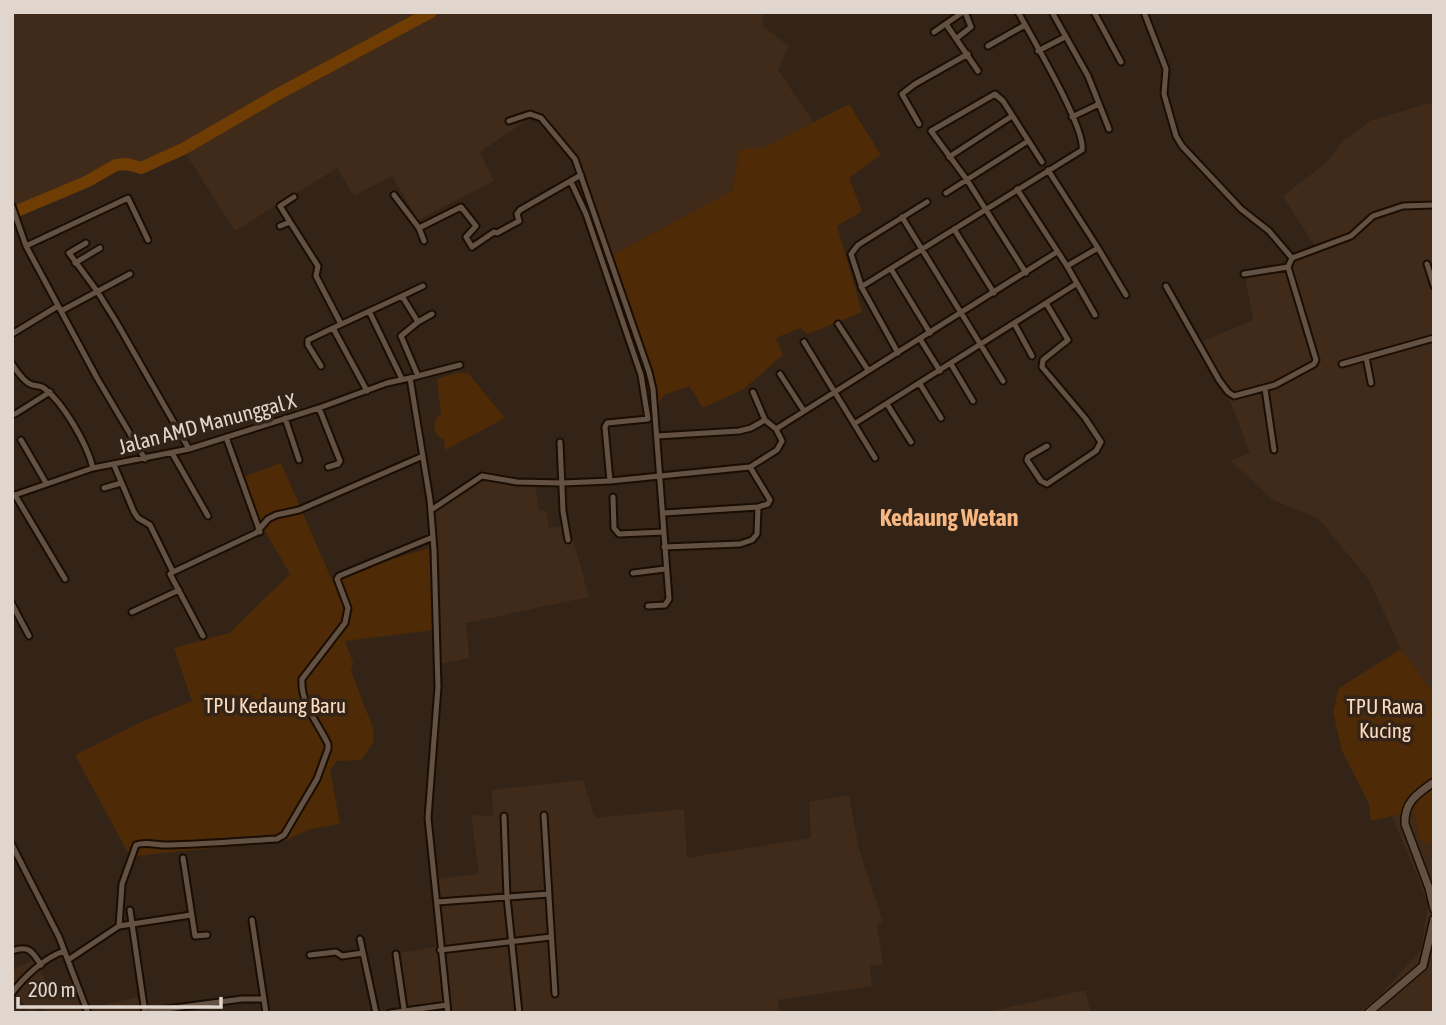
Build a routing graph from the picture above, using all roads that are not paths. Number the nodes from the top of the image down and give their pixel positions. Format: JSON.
{"nodes":[{"id":1,"x":964,"y":12,"type":"edge"},
{"id":2,"x":1018,"y":12,"type":"edge"},
{"id":3,"x":1052,"y":12,"type":"edge"},
{"id":4,"x":1094,"y":12,"type":"edge"},
{"id":5,"x":1144,"y":12,"type":"edge"},
{"id":6,"x":946,"y":24,"type":"junction"},
{"id":7,"x":1025,"y":25,"type":"junction"},
{"id":8,"x":934,"y":32,"type":"dead end"},
{"id":9,"x":1065,"y":37,"type":"junction"},
{"id":10,"x":957,"y":38,"type":"junction"},
{"id":11,"x":988,"y":46,"type":"dead end"},
{"id":12,"x":1038,"y":51,"type":"junction"},
{"id":13,"x":968,"y":54,"type":"junction"},
{"id":14,"x":1121,"y":62,"type":"dead end"},
{"id":15,"x":978,"y":71,"type":"dead end"},
{"id":16,"x":1099,"y":104,"type":"junction"},
{"id":17,"x":1013,"y":116,"type":"junction"},
{"id":18,"x":1072,"y":117,"type":"junction"},
{"id":19,"x":509,"y":121,"type":"dead end"},
{"id":20,"x":919,"y":124,"type":"dead end"},
{"id":21,"x":1109,"y":130,"type":"dead end"},
{"id":22,"x":1028,"y":141,"type":"junction"},
{"id":23,"x":949,"y":157,"type":"junction"},
{"id":24,"x":1042,"y":162,"type":"dead end"},
{"id":25,"x":1048,"y":170,"type":"junction"},
{"id":26,"x":581,"y":175,"type":"junction"},
{"id":27,"x":967,"y":180,"type":"junction"},
{"id":28,"x":571,"y":182,"type":"junction"},
{"id":29,"x":1017,"y":189,"type":"junction"},
{"id":30,"x":946,"y":193,"type":"dead end"},
{"id":31,"x":394,"y":195,"type":"dead end"},
{"id":32,"x":293,"y":197,"type":"dead end"},
{"id":33,"x":927,"y":202,"type":"dead end"},
{"id":34,"x":1434,"y":205,"type":"edge"},
{"id":35,"x":12,"y":206,"type":"edge"},
{"id":36,"x":986,"y":209,"type":"junction"},
{"id":37,"x":902,"y":217,"type":"junction"},
{"id":38,"x":290,"y":222,"type":"junction"},
{"id":39,"x":280,"y":226,"type":"dead end"},
{"id":40,"x":419,"y":228,"type":"junction"},
{"id":41,"x":954,"y":229,"type":"junction"},
{"id":42,"x":148,"y":240,"type":"dead end"},
{"id":43,"x":424,"y":241,"type":"dead end"},
{"id":44,"x":86,"y":243,"type":"dead end"},
{"id":45,"x":26,"y":246,"type":"junction"},
{"id":46,"x":100,"y":248,"type":"dead end"},
{"id":47,"x":1098,"y":248,"type":"junction"},
{"id":48,"x":922,"y":249,"type":"junction"},
{"id":49,"x":1057,"y":252,"type":"junction"},
{"id":50,"x":1292,"y":258,"type":"junction"},
{"id":51,"x":75,"y":263,"type":"junction"},
{"id":52,"x":1427,"y":264,"type":"dead end"},
{"id":53,"x":1066,"y":266,"type":"junction"},
{"id":54,"x":1288,"y":267,"type":"junction"},
{"id":55,"x":891,"y":269,"type":"junction"},
{"id":56,"x":1026,"y":273,"type":"junction"},
{"id":57,"x":130,"y":274,"type":"dead end"},
{"id":58,"x":1244,"y":274,"type":"dead end"},
{"id":59,"x":1076,"y":284,"type":"junction"},
{"id":60,"x":422,"y":286,"type":"dead end"},
{"id":61,"x":1166,"y":286,"type":"dead end"},
{"id":62,"x":1434,"y":286,"type":"edge"},
{"id":63,"x":861,"y":287,"type":"junction"},
{"id":64,"x":97,"y":291,"type":"junction"},
{"id":65,"x":994,"y":293,"type":"junction"},
{"id":66,"x":1126,"y":295,"type":"dead end"},
{"id":67,"x":402,"y":296,"type":"junction"},
{"id":68,"x":1046,"y":303,"type":"junction"},
{"id":69,"x":59,"y":309,"type":"junction"},
{"id":70,"x":369,"y":311,"type":"junction"},
{"id":71,"x":962,"y":313,"type":"junction"},
{"id":72,"x":432,"y":314,"type":"dead end"},
{"id":73,"x":1095,"y":315,"type":"dead end"},
{"id":74,"x":418,"y":322,"type":"junction"},
{"id":75,"x":1014,"y":323,"type":"junction"},
{"id":76,"x":341,"y":324,"type":"junction"},
{"id":77,"x":838,"y":324,"type":"dead end"},
{"id":78,"x":333,"y":328,"type":"junction"},
{"id":79,"x":930,"y":333,"type":"junction"},
{"id":80,"x":12,"y":334,"type":"edge"},
{"id":81,"x":1434,"y":338,"type":"edge"},
{"id":82,"x":920,"y":339,"type":"junction"},
{"id":83,"x":804,"y":342,"type":"dead end"},
{"id":84,"x":981,"y":343,"type":"junction"},
{"id":85,"x":898,"y":353,"type":"junction"},
{"id":86,"x":1032,"y":356,"type":"dead end"},
{"id":87,"x":1366,"y":357,"type":"junction"},
{"id":88,"x":12,"y":364,"type":"edge"},
{"id":89,"x":951,"y":364,"type":"junction"},
{"id":90,"x":1342,"y":364,"type":"dead end"},
{"id":91,"x":460,"y":365,"type":"dead end"},
{"id":92,"x":321,"y":366,"type":"dead end"},
{"id":93,"x":868,"y":370,"type":"junction"},
{"id":94,"x":940,"y":371,"type":"junction"},
{"id":95,"x":779,"y":374,"type":"dead end"},
{"id":96,"x":418,"y":376,"type":"junction"},
{"id":97,"x":410,"y":377,"type":"junction"},
{"id":98,"x":402,"y":379,"type":"junction"},
{"id":99,"x":1003,"y":381,"type":"dead end"},
{"id":100,"x":1371,"y":383,"type":"dead end"},
{"id":101,"x":920,"y":384,"type":"junction"},
{"id":102,"x":1265,"y":388,"type":"junction"},
{"id":103,"x":367,"y":391,"type":"junction"},
{"id":104,"x":835,"y":391,"type":"junction"},
{"id":105,"x":50,"y":392,"type":"junction"},
{"id":106,"x":753,"y":392,"type":"dead end"},
{"id":107,"x":973,"y":401,"type":"dead end"},
{"id":108,"x":887,"y":404,"type":"junction"},
{"id":109,"x":319,"y":408,"type":"junction"},
{"id":110,"x":804,"y":411,"type":"junction"},
{"id":111,"x":15,"y":414,"type":"dead end"},
{"id":112,"x":285,"y":418,"type":"junction"},
{"id":113,"x":941,"y":418,"type":"dead end"},
{"id":114,"x":648,"y":419,"type":"junction"},
{"id":115,"x":655,"y":419,"type":"junction"},
{"id":116,"x":765,"y":420,"type":"junction"},
{"id":117,"x":854,"y":424,"type":"junction"},
{"id":118,"x":775,"y":429,"type":"junction"},
{"id":119,"x":657,"y":436,"type":"junction"},
{"id":120,"x":226,"y":437,"type":"junction"},
{"id":121,"x":21,"y":440,"type":"dead end"},
{"id":122,"x":560,"y":442,"type":"dead end"},
{"id":123,"x":911,"y":442,"type":"dead end"},
{"id":124,"x":1047,"y":446,"type":"dead end"},
{"id":125,"x":189,"y":449,"type":"junction"},
{"id":126,"x":1274,"y":450,"type":"dead end"},
{"id":127,"x":172,"y":453,"type":"junction"},
{"id":128,"x":424,"y":456,"type":"junction"},
{"id":129,"x":874,"y":458,"type":"dead end"},
{"id":130,"x":145,"y":459,"type":"junction"},
{"id":131,"x":299,"y":460,"type":"dead end"},
{"id":132,"x":114,"y":465,"type":"junction"},
{"id":133,"x":328,"y":467,"type":"dead end"},
{"id":134,"x":750,"y":467,"type":"junction"},
{"id":135,"x":93,"y":468,"type":"junction"},
{"id":136,"x":660,"y":477,"type":"junction"},
{"id":137,"x":610,"y":481,"type":"junction"},
{"id":138,"x":46,"y":482,"type":"junction"},
{"id":139,"x":121,"y":483,"type":"junction"},
{"id":140,"x":563,"y":483,"type":"junction"},
{"id":141,"x":104,"y":488,"type":"dead end"},
{"id":142,"x":13,"y":495,"type":"edge"},
{"id":143,"x":613,"y":497,"type":"dead end"},
{"id":144,"x":758,"y":507,"type":"junction"},
{"id":145,"x":430,"y":510,"type":"junction"},
{"id":146,"x":663,"y":513,"type":"junction"},
{"id":147,"x":208,"y":516,"type":"dead end"},
{"id":148,"x":260,"y":532,"type":"junction"},
{"id":149,"x":664,"y":532,"type":"junction"},
{"id":150,"x":433,"y":537,"type":"junction"},
{"id":151,"x":568,"y":540,"type":"dead end"},
{"id":152,"x":664,"y":547,"type":"junction"},
{"id":153,"x":665,"y":569,"type":"junction"},
{"id":154,"x":173,"y":572,"type":"junction"},
{"id":155,"x":633,"y":573,"type":"dead end"},
{"id":156,"x":65,"y":579,"type":"dead end"},
{"id":157,"x":179,"y":590,"type":"junction"},
{"id":158,"x":12,"y":604,"type":"edge"},
{"id":159,"x":648,"y":606,"type":"dead end"},
{"id":160,"x":132,"y":612,"type":"dead end"},
{"id":161,"x":29,"y":636,"type":"dead end"},
{"id":162,"x":203,"y":636,"type":"dead end"},
{"id":163,"x":1434,"y":782,"type":"edge"},
{"id":164,"x":544,"y":815,"type":"dead end"},
{"id":165,"x":504,"y":816,"type":"dead end"},
{"id":166,"x":12,"y":845,"type":"edge"},
{"id":167,"x":183,"y":858,"type":"dead end"},
{"id":168,"x":549,"y":894,"type":"junction"},
{"id":169,"x":507,"y":897,"type":"junction"},
{"id":170,"x":437,"y":902,"type":"junction"},
{"id":171,"x":1434,"y":909,"type":"edge"},
{"id":172,"x":130,"y":910,"type":"dead end"},
{"id":173,"x":191,"y":915,"type":"junction"},
{"id":174,"x":1434,"y":919,"type":"edge"},
{"id":175,"x":252,"y":920,"type":"dead end"},
{"id":176,"x":133,"y":923,"type":"junction"},
{"id":177,"x":119,"y":926,"type":"junction"},
{"id":178,"x":207,"y":935,"type":"dead end"},
{"id":179,"x":551,"y":937,"type":"junction"},
{"id":180,"x":360,"y":939,"type":"dead end"},
{"id":181,"x":511,"y":942,"type":"junction"},
{"id":182,"x":440,"y":950,"type":"junction"},
{"id":183,"x":12,"y":951,"type":"edge"},
{"id":184,"x":64,"y":951,"type":"junction"},
{"id":185,"x":363,"y":953,"type":"junction"},
{"id":186,"x":396,"y":954,"type":"dead end"},
{"id":187,"x":310,"y":955,"type":"dead end"},
{"id":188,"x":68,"y":960,"type":"junction"},
{"id":189,"x":41,"y":965,"type":"junction"},
{"id":190,"x":12,"y":993,"type":"edge"},
{"id":191,"x":555,"y":994,"type":"dead end"},
{"id":192,"x":264,"y":999,"type":"junction"},
{"id":193,"x":195,"y":1005,"type":"junction"},
{"id":194,"x":447,"y":1005,"type":"junction"},
{"id":195,"x":404,"y":1009,"type":"junction"},
{"id":196,"x":144,"y":1012,"type":"edge"},
{"id":197,"x":88,"y":1013,"type":"edge"},
{"id":198,"x":196,"y":1013,"type":"edge"},
{"id":199,"x":266,"y":1013,"type":"edge"},
{"id":200,"x":376,"y":1013,"type":"edge"},
{"id":201,"x":390,"y":1013,"type":"edge"},
{"id":202,"x":448,"y":1013,"type":"edge"},
{"id":203,"x":519,"y":1013,"type":"edge"},
{"id":204,"x":1368,"y":1013,"type":"edge"}],
"edges":[{"from":1,"to":6,"type":"street"},
{"from":1,"to":10,"type":"street"},
{"from":2,"to":7,"type":"street"},
{"from":3,"to":9,"type":"street"},
{"from":4,"to":14,"type":"street"},
{"from":5,"to":50,"type":"street"},
{"from":6,"to":8,"type":"street"},
{"from":6,"to":10,"type":"street"},
{"from":7,"to":11,"type":"street"},
{"from":7,"to":12,"type":"street"},
{"from":9,"to":12,"type":"street"},
{"from":9,"to":16,"type":"street"},
{"from":10,"to":13,"type":"street"},
{"from":12,"to":18,"type":"street"},
{"from":13,"to":15,"type":"street"},
{"from":13,"to":20,"type":"street"},
{"from":16,"to":18,"type":"street"},
{"from":16,"to":21,"type":"street"},
{"from":17,"to":22,"type":"street"},
{"from":17,"to":23,"type":"street"},
{"from":17,"to":23,"type":"street"},
{"from":18,"to":25,"type":"street"},
{"from":19,"to":26,"type":"street"},
{"from":22,"to":24,"type":"street"},
{"from":22,"to":27,"type":"street"},
{"from":23,"to":27,"type":"street"},
{"from":25,"to":29,"type":"street"},
{"from":25,"to":47,"type":"street"},
{"from":26,"to":28,"type":"street"},
{"from":26,"to":115,"type":"street"},
{"from":27,"to":30,"type":"street"},
{"from":27,"to":36,"type":"street"},
{"from":28,"to":40,"type":"street"},
{"from":28,"to":114,"type":"street"},
{"from":29,"to":36,"type":"street"},
{"from":29,"to":49,"type":"street"},
{"from":31,"to":40,"type":"street"},
{"from":32,"to":38,"type":"street"},
{"from":33,"to":37,"type":"street"},
{"from":34,"to":50,"type":"street"},
{"from":35,"to":45,"type":"street"},
{"from":36,"to":41,"type":"street"},
{"from":36,"to":56,"type":"street"},
{"from":37,"to":48,"type":"street"},
{"from":37,"to":63,"type":"street"},
{"from":38,"to":39,"type":"street"},
{"from":38,"to":76,"type":"street"},
{"from":40,"to":43,"type":"street"},
{"from":41,"to":48,"type":"street"},
{"from":41,"to":65,"type":"street"},
{"from":42,"to":45,"type":"street"},
{"from":44,"to":51,"type":"street"},
{"from":45,"to":69,"type":"street"},
{"from":46,"to":51,"type":"street"},
{"from":47,"to":53,"type":"street"},
{"from":47,"to":66,"type":"street"},
{"from":48,"to":55,"type":"street"},
{"from":48,"to":71,"type":"street"},
{"from":49,"to":53,"type":"street"},
{"from":49,"to":56,"type":"street"},
{"from":50,"to":54,"type":"street"},
{"from":51,"to":64,"type":"street"},
{"from":52,"to":62,"type":"street"},
{"from":53,"to":59,"type":"street"},
{"from":54,"to":58,"type":"street"},
{"from":54,"to":102,"type":"street"},
{"from":55,"to":63,"type":"street"},
{"from":55,"to":79,"type":"street"},
{"from":56,"to":65,"type":"street"},
{"from":57,"to":64,"type":"street"},
{"from":59,"to":68,"type":"street"},
{"from":59,"to":73,"type":"street"},
{"from":60,"to":67,"type":"street"},
{"from":61,"to":102,"type":"street"},
{"from":63,"to":85,"type":"street"},
{"from":64,"to":69,"type":"street"},
{"from":64,"to":125,"type":"street"},
{"from":65,"to":71,"type":"street"},
{"from":67,"to":70,"type":"street"},
{"from":67,"to":74,"type":"street"},
{"from":68,"to":75,"type":"street"},
{"from":68,"to":124,"type":"street"},
{"from":69,"to":80,"type":"street"},
{"from":69,"to":130,"type":"street"},
{"from":70,"to":76,"type":"street"},
{"from":70,"to":98,"type":"street"},
{"from":71,"to":79,"type":"street"},
{"from":71,"to":84,"type":"street"},
{"from":72,"to":74,"type":"street"},
{"from":74,"to":96,"type":"street"},
{"from":75,"to":84,"type":"street"},
{"from":75,"to":86,"type":"street"},
{"from":76,"to":78,"type":"street"},
{"from":77,"to":93,"type":"street"},
{"from":78,"to":92,"type":"street"},
{"from":78,"to":103,"type":"street"},
{"from":79,"to":82,"type":"street"},
{"from":81,"to":87,"type":"street"},
{"from":82,"to":85,"type":"street"},
{"from":82,"to":94,"type":"street"},
{"from":83,"to":104,"type":"street"},
{"from":84,"to":89,"type":"street"},
{"from":84,"to":99,"type":"street"},
{"from":85,"to":93,"type":"street"},
{"from":87,"to":90,"type":"street"},
{"from":87,"to":100,"type":"street"},
{"from":88,"to":105,"type":"street"},
{"from":89,"to":94,"type":"street"},
{"from":89,"to":107,"type":"street"},
{"from":91,"to":96,"type":"street","name":"Jalan AMD Manunggal X"},
{"from":93,"to":104,"type":"street"},
{"from":94,"to":101,"type":"street"},
{"from":95,"to":110,"type":"street"},
{"from":96,"to":97,"type":"street","name":"Jalan AMD Manunggal X"},
{"from":97,"to":98,"type":"street","name":"Jalan AMD Manunggal X"},
{"from":97,"to":128,"type":"street"},
{"from":98,"to":103,"type":"street","name":"Jalan AMD Manunggal X"},
{"from":101,"to":108,"type":"street"},
{"from":101,"to":113,"type":"street"},
{"from":102,"to":126,"type":"street"},
{"from":103,"to":109,"type":"street","name":"Jalan AMD Manunggal X"},
{"from":104,"to":110,"type":"street"},
{"from":104,"to":117,"type":"street"},
{"from":105,"to":111,"type":"street"},
{"from":105,"to":135,"type":"street"},
{"from":106,"to":116,"type":"street"},
{"from":108,"to":117,"type":"street"},
{"from":108,"to":123,"type":"street"},
{"from":109,"to":112,"type":"street","name":"Jalan AMD Manunggal X"},
{"from":109,"to":133,"type":"street"},
{"from":110,"to":118,"type":"street"},
{"from":112,"to":120,"type":"street","name":"Jalan AMD Manunggal X"},
{"from":112,"to":131,"type":"street"},
{"from":114,"to":115,"type":"street"},
{"from":114,"to":137,"type":"street"},
{"from":115,"to":119,"type":"street"},
{"from":116,"to":118,"type":"street"},
{"from":116,"to":119,"type":"street"},
{"from":117,"to":129,"type":"street"},
{"from":118,"to":134,"type":"street"},
{"from":119,"to":136,"type":"street"},
{"from":120,"to":125,"type":"street","name":"Jalan AMD Manunggal X"},
{"from":120,"to":148,"type":"street"},
{"from":121,"to":138,"type":"street"},
{"from":122,"to":140,"type":"street"},
{"from":125,"to":127,"type":"street","name":"Jalan AMD Manunggal X"},
{"from":127,"to":130,"type":"street","name":"Jalan AMD Manunggal X"},
{"from":127,"to":147,"type":"street"},
{"from":128,"to":145,"type":"street"},
{"from":128,"to":148,"type":"street"},
{"from":130,"to":132,"type":"street","name":"Jalan AMD Manunggal X"},
{"from":132,"to":135,"type":"street","name":"Jalan AMD Manunggal X"},
{"from":132,"to":139,"type":"street"},
{"from":134,"to":136,"type":"street"},
{"from":134,"to":144,"type":"street"},
{"from":135,"to":138,"type":"street","name":"Jalan AMD Manunggal X"},
{"from":136,"to":137,"type":"street"},
{"from":136,"to":146,"type":"street"},
{"from":137,"to":140,"type":"street"},
{"from":138,"to":142,"type":"street","name":"Jalan AMD Manunggal X"},
{"from":139,"to":141,"type":"street"},
{"from":139,"to":154,"type":"street"},
{"from":140,"to":145,"type":"street"},
{"from":140,"to":151,"type":"street"},
{"from":142,"to":156,"type":"street"},
{"from":143,"to":149,"type":"street"},
{"from":144,"to":146,"type":"street"},
{"from":144,"to":152,"type":"street"},
{"from":145,"to":150,"type":"street"},
{"from":146,"to":149,"type":"street"},
{"from":148,"to":154,"type":"street"},
{"from":149,"to":152,"type":"street"},
{"from":150,"to":170,"type":"street"},
{"from":150,"to":177,"type":"street"},
{"from":152,"to":153,"type":"street"},
{"from":153,"to":155,"type":"street"},
{"from":153,"to":159,"type":"street"},
{"from":154,"to":157,"type":"street"},
{"from":157,"to":160,"type":"street"},
{"from":157,"to":162,"type":"street"},
{"from":158,"to":161,"type":"street"},
{"from":163,"to":171,"type":"street"},
{"from":164,"to":168,"type":"street"},
{"from":165,"to":169,"type":"street"},
{"from":166,"to":184,"type":"street"},
{"from":167,"to":173,"type":"street"},
{"from":168,"to":169,"type":"street"},
{"from":168,"to":179,"type":"street"},
{"from":169,"to":170,"type":"street"},
{"from":169,"to":181,"type":"street"},
{"from":170,"to":182,"type":"street"},
{"from":172,"to":176,"type":"street"},
{"from":173,"to":176,"type":"street"},
{"from":173,"to":178,"type":"street"},
{"from":174,"to":204,"type":"street"},
{"from":175,"to":192,"type":"street"},
{"from":176,"to":177,"type":"street"},
{"from":176,"to":196,"type":"street"},
{"from":177,"to":188,"type":"street"},
{"from":179,"to":181,"type":"street"},
{"from":179,"to":191,"type":"street"},
{"from":180,"to":185,"type":"street"},
{"from":181,"to":182,"type":"street"},
{"from":181,"to":203,"type":"street"},
{"from":182,"to":194,"type":"street"},
{"from":183,"to":189,"type":"street"},
{"from":184,"to":188,"type":"street"},
{"from":184,"to":189,"type":"street"},
{"from":185,"to":187,"type":"street"},
{"from":185,"to":200,"type":"street"},
{"from":186,"to":195,"type":"street"},
{"from":188,"to":197,"type":"street"},
{"from":189,"to":190,"type":"street"},
{"from":192,"to":193,"type":"street"},
{"from":192,"to":199,"type":"street"},
{"from":193,"to":196,"type":"street"},
{"from":193,"to":198,"type":"street"},
{"from":194,"to":195,"type":"street"},
{"from":194,"to":202,"type":"street"},
{"from":195,"to":201,"type":"street"}]}
